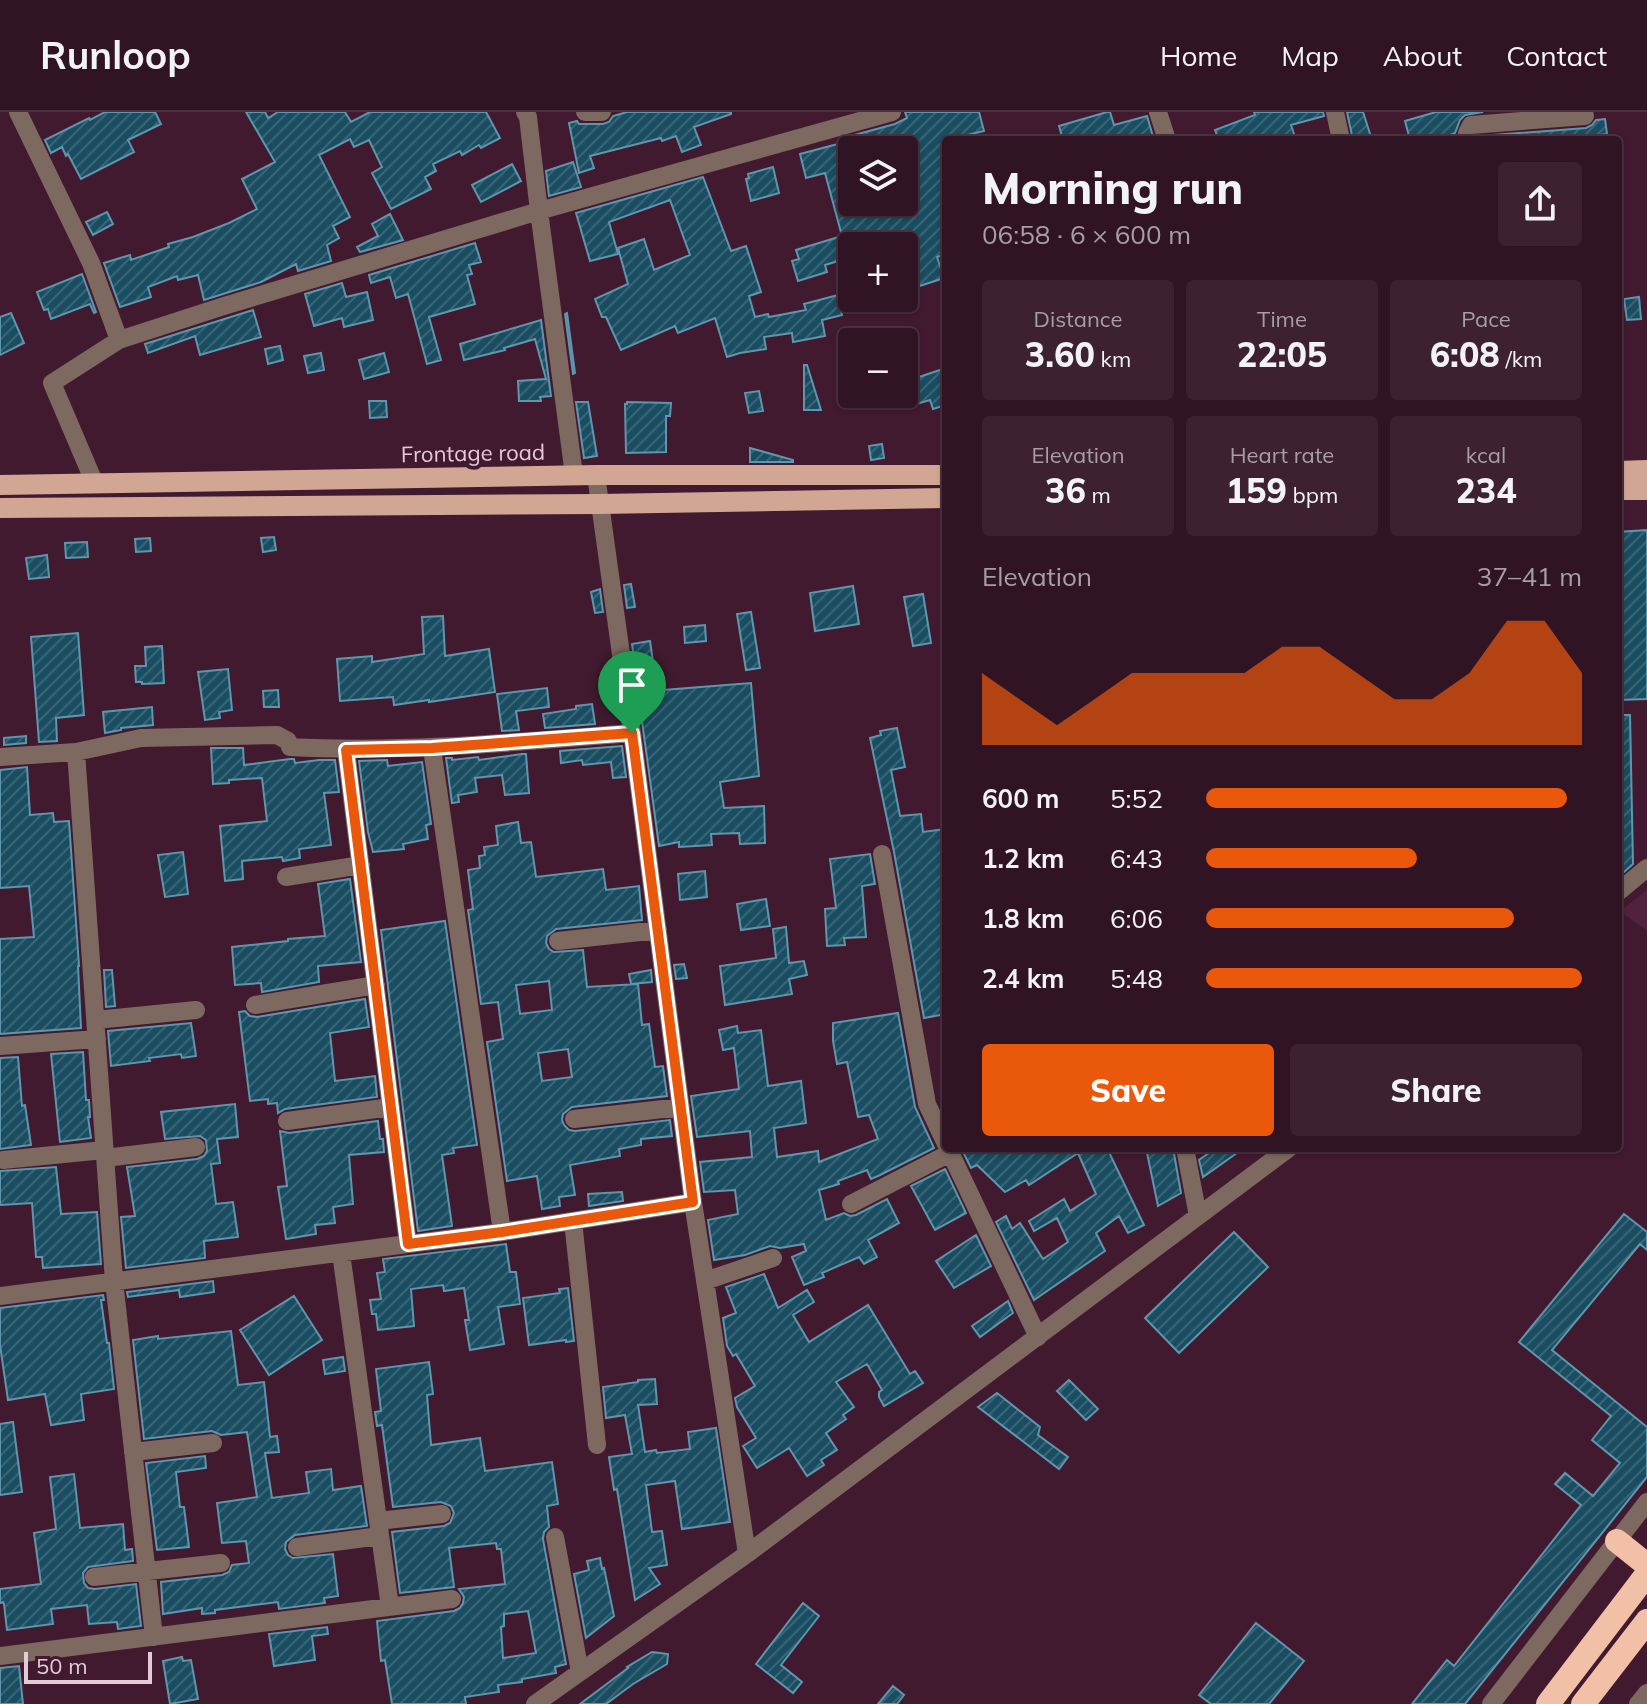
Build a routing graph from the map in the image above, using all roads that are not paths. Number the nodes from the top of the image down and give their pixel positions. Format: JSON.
{"nodes":[{"id":1,"x":18,"y":112,"type":"edge"},
{"id":2,"x":525,"y":112,"type":"edge"},
{"id":3,"x":585,"y":112,"type":"edge"},
{"id":4,"x":602,"y":112,"type":"edge"},
{"id":5,"x":892,"y":112,"type":"edge"},
{"id":6,"x":1158,"y":112,"type":"edge"},
{"id":7,"x":1335,"y":112,"type":"edge"},
{"id":8,"x":1585,"y":116,"type":"dead end"},
{"id":9,"x":1166,"y":136,"type":"edge"},
{"id":10,"x":1340,"y":136,"type":"edge"},
{"id":11,"x":1467,"y":136,"type":"edge"},
{"id":12,"x":539,"y":211,"type":"junction"},
{"id":13,"x":119,"y":340,"type":"junction"},
{"id":14,"x":1647,"y":470,"type":"edge"},
{"id":15,"x":1622,"y":471,"type":"edge"},
{"id":16,"x":574,"y":475,"type":"junction"},
{"id":17,"x":596,"y":475,"type":"junction"},
{"id":18,"x":942,"y":475,"type":"edge"},
{"id":19,"x":87,"y":484,"type":"junction"},
{"id":20,"x":0,"y":485,"type":"edge"},
{"id":21,"x":1622,"y":490,"type":"edge"},
{"id":22,"x":1647,"y":490,"type":"edge"},
{"id":23,"x":942,"y":498,"type":"edge"},
{"id":24,"x":599,"y":504,"type":"junction"},
{"id":25,"x":78,"y":507,"type":"junction"},
{"id":26,"x":0,"y":508,"type":"edge"},
{"id":27,"x":632,"y":733,"type":"junction"},
{"id":28,"x":432,"y":748,"type":"junction"},
{"id":29,"x":346,"y":750,"type":"junction"},
{"id":30,"x":76,"y":752,"type":"junction"},
{"id":31,"x":0,"y":757,"type":"edge"},
{"id":32,"x":882,"y":854,"type":"dead end"},
{"id":33,"x":361,"y":865,"type":"junction"},
{"id":34,"x":1647,"y":868,"type":"edge"},
{"id":35,"x":286,"y":877,"type":"dead end"},
{"id":36,"x":1622,"y":889,"type":"edge"},
{"id":37,"x":658,"y":930,"type":"junction"},
{"id":38,"x":558,"y":941,"type":"dead end"},
{"id":39,"x":376,"y":985,"type":"junction"},
{"id":40,"x":255,"y":1005,"type":"dead end"},
{"id":41,"x":196,"y":1010,"type":"dead end"},
{"id":42,"x":96,"y":1030,"type":"junction"},
{"id":43,"x":0,"y":1046,"type":"edge"},
{"id":44,"x":391,"y":1107,"type":"junction"},
{"id":45,"x":681,"y":1107,"type":"junction"},
{"id":46,"x":574,"y":1119,"type":"dead end"},
{"id":47,"x":287,"y":1121,"type":"dead end"},
{"id":48,"x":942,"y":1135,"type":"edge"},
{"id":49,"x":196,"y":1147,"type":"dead end"},
{"id":50,"x":942,"y":1151,"type":"edge"},
{"id":51,"x":950,"y":1152,"type":"edge"},
{"id":52,"x":1186,"y":1152,"type":"edge"},
{"id":53,"x":1284,"y":1152,"type":"edge"},
{"id":54,"x":105,"y":1154,"type":"junction"},
{"id":55,"x":3,"y":1160,"type":"dead end"},
{"id":56,"x":693,"y":1202,"type":"junction"},
{"id":57,"x":851,"y":1204,"type":"dead end"},
{"id":58,"x":1198,"y":1216,"type":"junction"},
{"id":59,"x":573,"y":1221,"type":"junction"},
{"id":60,"x":502,"y":1232,"type":"junction"},
{"id":61,"x":408,"y":1244,"type":"junction"},
{"id":62,"x":341,"y":1253,"type":"junction"},
{"id":63,"x":773,"y":1258,"type":"dead end"},
{"id":64,"x":114,"y":1281,"type":"junction"},
{"id":65,"x":705,"y":1281,"type":"junction"},
{"id":66,"x":0,"y":1296,"type":"edge"},
{"id":67,"x":1038,"y":1337,"type":"junction"},
{"id":68,"x":213,"y":1443,"type":"dead end"},
{"id":69,"x":597,"y":1445,"type":"dead end"},
{"id":70,"x":133,"y":1452,"type":"junction"},
{"id":71,"x":1647,"y":1502,"type":"edge"},
{"id":72,"x":442,"y":1514,"type":"dead end"},
{"id":73,"x":379,"y":1529,"type":"junction"},
{"id":74,"x":555,"y":1537,"type":"dead end"},
{"id":75,"x":1617,"y":1541,"type":"junction"},
{"id":76,"x":297,"y":1547,"type":"dead end"},
{"id":77,"x":747,"y":1554,"type":"junction"},
{"id":78,"x":221,"y":1563,"type":"dead end"},
{"id":79,"x":1647,"y":1565,"type":"edge"},
{"id":80,"x":147,"y":1572,"type":"junction"},
{"id":81,"x":1647,"y":1574,"type":"edge"},
{"id":82,"x":94,"y":1577,"type":"dead end"},
{"id":83,"x":452,"y":1599,"type":"dead end"},
{"id":84,"x":390,"y":1607,"type":"junction"},
{"id":85,"x":1647,"y":1621,"type":"edge"},
{"id":86,"x":154,"y":1637,"type":"junction"},
{"id":87,"x":0,"y":1656,"type":"edge"},
{"id":88,"x":580,"y":1672,"type":"junction"},
{"id":89,"x":1647,"y":1693,"type":"edge"},
{"id":90,"x":535,"y":1704,"type":"edge"},
{"id":91,"x":1491,"y":1704,"type":"edge"},
{"id":92,"x":1548,"y":1704,"type":"edge"},
{"id":93,"x":1583,"y":1704,"type":"edge"},
{"id":94,"x":1638,"y":1704,"type":"edge"}],
"edges":[{"from":1,"to":13,"type":"street"},
{"from":2,"to":12,"type":"street"},
{"from":3,"to":4,"type":"street"},
{"from":5,"to":12,"type":"street"},
{"from":6,"to":9,"type":"street"},
{"from":7,"to":10,"type":"street"},
{"from":8,"to":11,"type":"street"},
{"from":12,"to":13,"type":"street"},
{"from":12,"to":16,"type":"street"},
{"from":13,"to":19,"type":"street"},
{"from":14,"to":15,"type":"main road"},
{"from":16,"to":17,"type":"main road","name":"Frontage road"},
{"from":16,"to":19,"type":"main road","name":"Frontage road"},
{"from":17,"to":18,"type":"main road","name":"Frontage road"},
{"from":17,"to":24,"type":"street"},
{"from":19,"to":20,"type":"main road","name":"Frontage road"},
{"from":19,"to":25,"type":"main road"},
{"from":21,"to":22,"type":"main road"},
{"from":23,"to":24,"type":"main road"},
{"from":24,"to":25,"type":"main road"},
{"from":24,"to":27,"type":"street"},
{"from":25,"to":26,"type":"main road"},
{"from":27,"to":28,"type":"street"},
{"from":27,"to":37,"type":"street"},
{"from":28,"to":29,"type":"street"},
{"from":28,"to":60,"type":"street"},
{"from":29,"to":30,"type":"street"},
{"from":29,"to":33,"type":"street"},
{"from":30,"to":31,"type":"street"},
{"from":30,"to":42,"type":"street"},
{"from":32,"to":48,"type":"street"},
{"from":33,"to":35,"type":"street"},
{"from":33,"to":39,"type":"street"},
{"from":34,"to":36,"type":"street"},
{"from":37,"to":38,"type":"street"},
{"from":37,"to":45,"type":"street"},
{"from":39,"to":40,"type":"street"},
{"from":39,"to":44,"type":"street"},
{"from":41,"to":42,"type":"street"},
{"from":42,"to":43,"type":"street"},
{"from":42,"to":54,"type":"street"},
{"from":44,"to":47,"type":"street"},
{"from":44,"to":61,"type":"street"},
{"from":45,"to":46,"type":"street"},
{"from":45,"to":56,"type":"street"},
{"from":49,"to":54,"type":"street"},
{"from":50,"to":57,"type":"street"},
{"from":51,"to":67,"type":"street"},
{"from":52,"to":58,"type":"street"},
{"from":53,"to":58,"type":"street"},
{"from":54,"to":55,"type":"street"},
{"from":54,"to":64,"type":"street"},
{"from":56,"to":59,"type":"street"},
{"from":56,"to":65,"type":"street"},
{"from":58,"to":67,"type":"street"},
{"from":59,"to":60,"type":"street"},
{"from":59,"to":69,"type":"street"},
{"from":60,"to":61,"type":"street"},
{"from":61,"to":62,"type":"street"},
{"from":62,"to":64,"type":"street"},
{"from":62,"to":73,"type":"street"},
{"from":63,"to":65,"type":"street"},
{"from":64,"to":66,"type":"street"},
{"from":64,"to":70,"type":"street"},
{"from":65,"to":77,"type":"street"},
{"from":67,"to":77,"type":"street"},
{"from":68,"to":70,"type":"street"},
{"from":70,"to":80,"type":"street"},
{"from":71,"to":75,"type":"street"},
{"from":72,"to":73,"type":"street"},
{"from":73,"to":76,"type":"street"},
{"from":73,"to":84,"type":"street"},
{"from":74,"to":88,"type":"street"},
{"from":75,"to":79,"type":"highway"},
{"from":75,"to":91,"type":"street"},
{"from":77,"to":88,"type":"street"},
{"from":78,"to":80,"type":"street"},
{"from":80,"to":82,"type":"street"},
{"from":80,"to":86,"type":"street"},
{"from":81,"to":92,"type":"highway"},
{"from":83,"to":84,"type":"street"},
{"from":84,"to":86,"type":"street"},
{"from":85,"to":93,"type":"highway"},
{"from":86,"to":87,"type":"street"},
{"from":88,"to":90,"type":"street"},
{"from":89,"to":94,"type":"street"}]}
